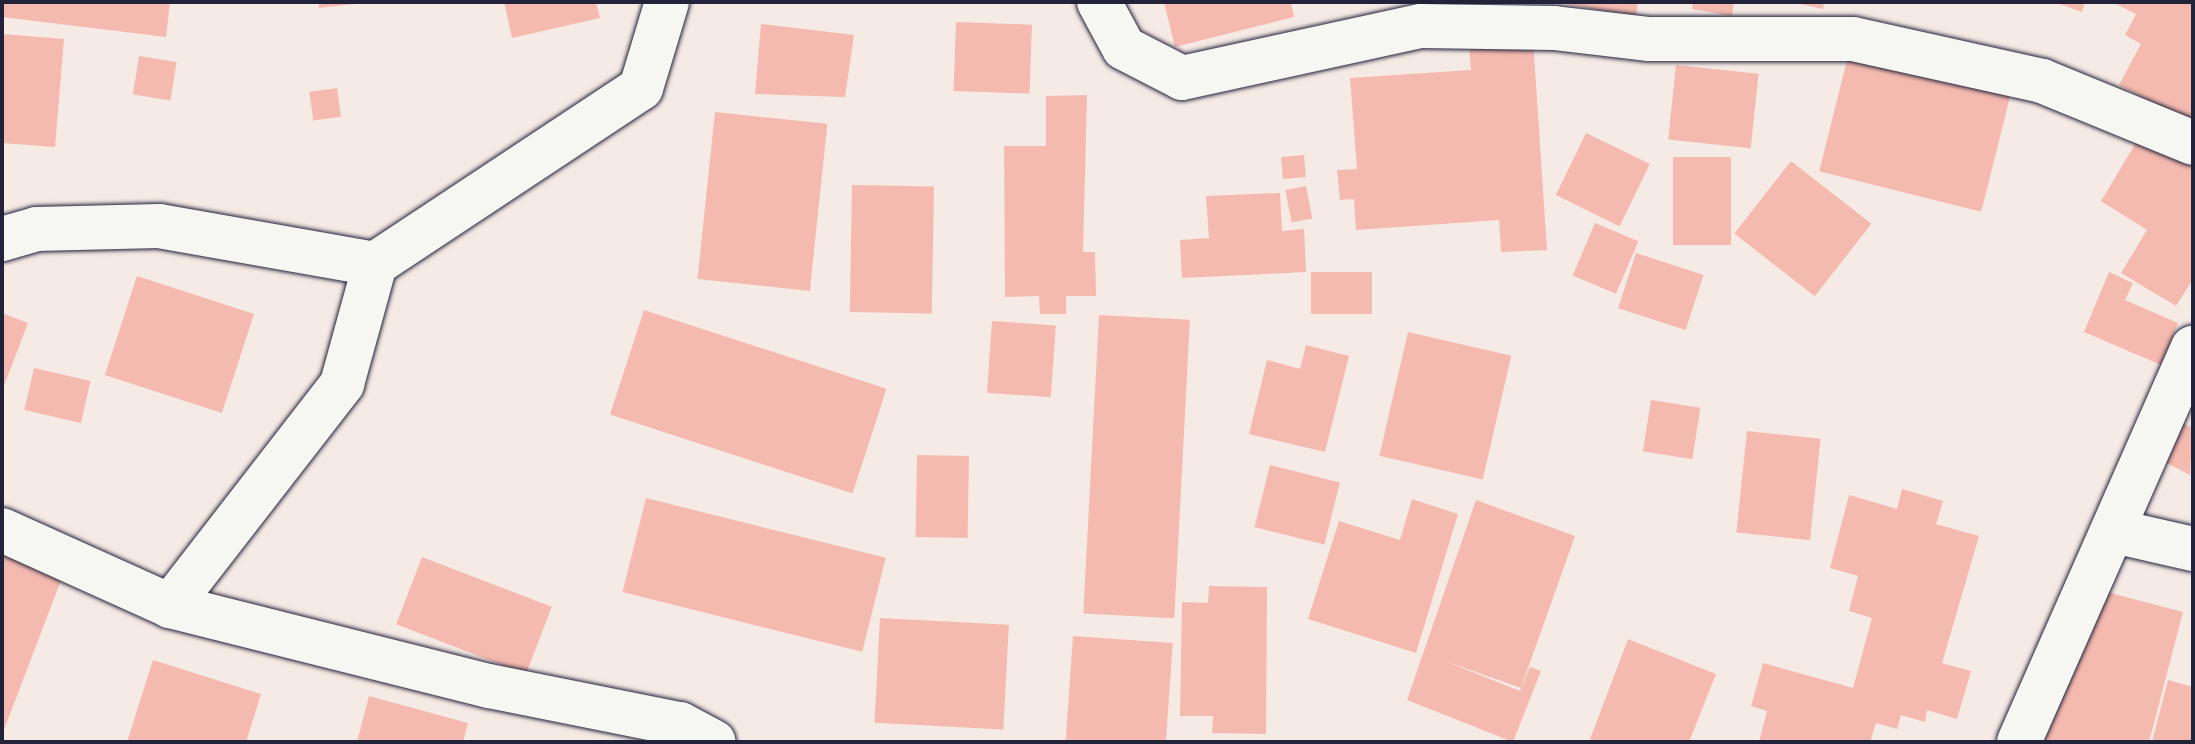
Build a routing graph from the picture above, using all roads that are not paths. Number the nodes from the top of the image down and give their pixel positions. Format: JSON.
{"nodes":[{"id":1,"x":667,"y":2,"type":"edge"},
{"id":2,"x":1099,"y":2,"type":"edge"},
{"id":3,"x":2193,"y":143,"type":"edge"},
{"id":4,"x":2,"y":239,"type":"edge"},
{"id":5,"x":375,"y":264,"type":"junction"},
{"id":6,"x":2193,"y":348,"type":"edge"},
{"id":7,"x":2,"y":530,"type":"edge"},
{"id":8,"x":2114,"y":531,"type":"junction"},
{"id":9,"x":2193,"y":549,"type":"edge"},
{"id":10,"x":170,"y":606,"type":"junction"},
{"id":11,"x":714,"y":742,"type":"edge"},
{"id":12,"x":2019,"y":742,"type":"edge"}],
"edges":[{"from":1,"to":5,"type":"street"},
{"from":2,"to":3,"type":"street"},
{"from":4,"to":5,"type":"street"},
{"from":5,"to":10,"type":"street"},
{"from":6,"to":8,"type":"street"},
{"from":7,"to":10,"type":"street"},
{"from":8,"to":9,"type":"street"},
{"from":8,"to":12,"type":"street"},
{"from":10,"to":11,"type":"street"}]}
